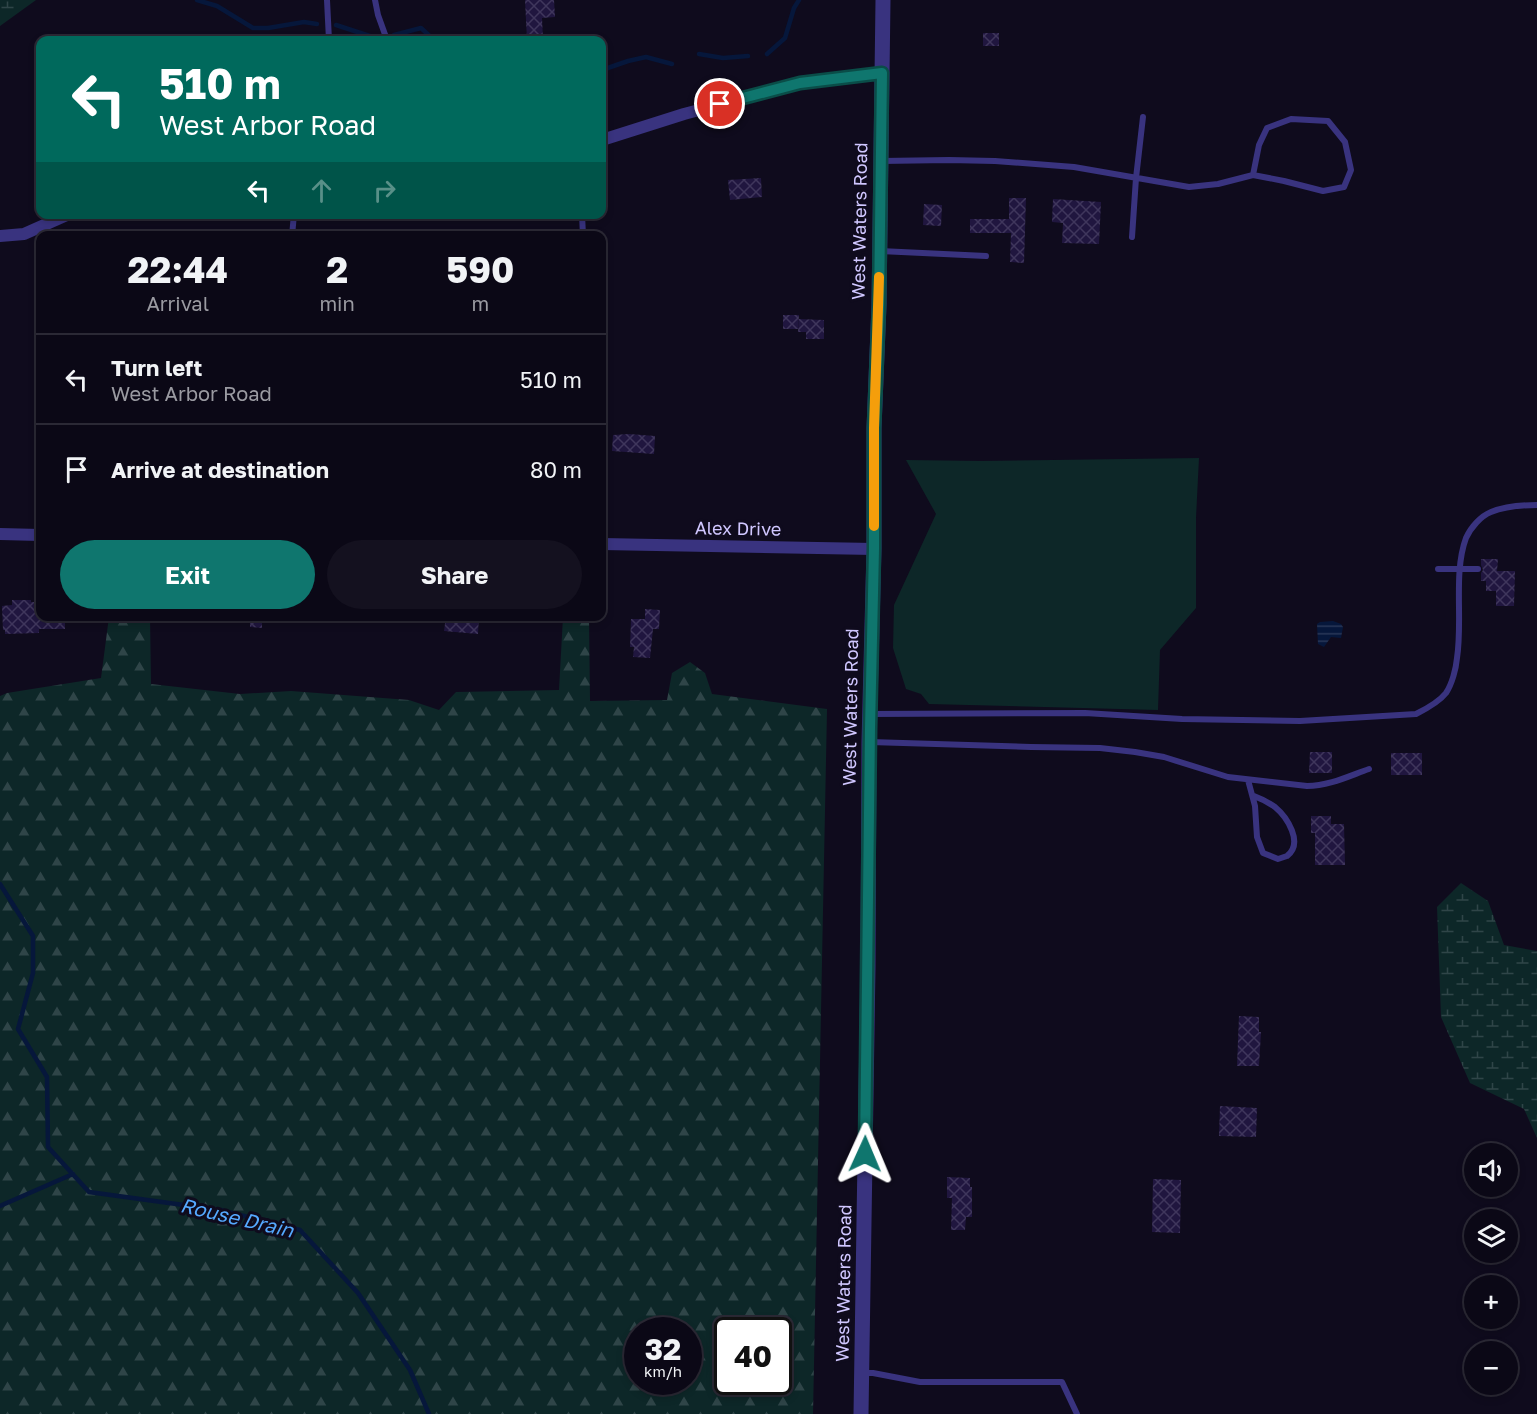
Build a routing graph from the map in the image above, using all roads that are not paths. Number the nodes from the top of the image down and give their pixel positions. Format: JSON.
{"nodes":[{"id":1,"x":327,"y":0,"type":"edge"},
{"id":2,"x":375,"y":0,"type":"edge"},
{"id":3,"x":883,"y":0,"type":"edge"},
{"id":4,"x":328,"y":36,"type":"edge"},
{"id":5,"x":386,"y":36,"type":"edge"},
{"id":6,"x":882,"y":73,"type":"junction"},
{"id":7,"x":1143,"y":117,"type":"dead end"},
{"id":8,"x":606,"y":139,"type":"edge"},
{"id":9,"x":881,"y":160,"type":"junction"},
{"id":10,"x":1252,"y":175,"type":"junction"},
{"id":11,"x":1136,"y":178,"type":"junction"},
{"id":12,"x":58,"y":219,"type":"edge"},
{"id":13,"x":0,"y":236,"type":"edge"},
{"id":14,"x":1132,"y":237,"type":"dead end"},
{"id":15,"x":880,"y":251,"type":"junction"},
{"id":16,"x":986,"y":256,"type":"dead end"},
{"id":17,"x":1537,"y":505,"type":"edge"},
{"id":18,"x":0,"y":534,"type":"edge"},
{"id":19,"x":36,"y":535,"type":"edge"},
{"id":20,"x":606,"y":544,"type":"edge"},
{"id":21,"x":874,"y":549,"type":"junction"},
{"id":22,"x":1438,"y":569,"type":"dead end"},
{"id":23,"x":1461,"y":569,"type":"junction"},
{"id":24,"x":1478,"y":569,"type":"dead end"},
{"id":25,"x":870,"y":714,"type":"junction"},
{"id":26,"x":869,"y":742,"type":"junction"},
{"id":27,"x":1369,"y":770,"type":"dead end"},
{"id":28,"x":1248,"y":780,"type":"junction"},
{"id":29,"x":1254,"y":796,"type":"junction"},
{"id":30,"x":862,"y":1373,"type":"junction"},
{"id":31,"x":861,"y":1414,"type":"edge"},
{"id":32,"x":1077,"y":1414,"type":"edge"}],
"edges":[{"from":1,"to":4,"type":"lane"},
{"from":2,"to":5,"type":"lane"},
{"from":3,"to":6,"type":"street","name":"West Waters Road"},
{"from":6,"to":8,"type":"street"},
{"from":6,"to":9,"type":"street","name":"West Waters Road"},
{"from":7,"to":11,"type":"lane"},
{"from":9,"to":11,"type":"lane"},
{"from":9,"to":15,"type":"street","name":"West Waters Road"},
{"from":10,"to":10,"type":"lane"},
{"from":10,"to":11,"type":"lane"},
{"from":11,"to":14,"type":"lane"},
{"from":12,"to":13,"type":"street"},
{"from":15,"to":16,"type":"lane"},
{"from":15,"to":21,"type":"street","name":"West Waters Road"},
{"from":17,"to":23,"type":"lane"},
{"from":18,"to":19,"type":"street"},
{"from":20,"to":21,"type":"street","name":"Alex Drive"},
{"from":21,"to":25,"type":"street","name":"West Waters Road"},
{"from":22,"to":23,"type":"lane"},
{"from":23,"to":24,"type":"lane"},
{"from":23,"to":25,"type":"lane"},
{"from":25,"to":26,"type":"street","name":"West Waters Road"},
{"from":26,"to":28,"type":"lane"},
{"from":26,"to":30,"type":"street","name":"West Waters Road"},
{"from":27,"to":28,"type":"lane"},
{"from":28,"to":29,"type":"lane"},
{"from":29,"to":29,"type":"lane"},
{"from":30,"to":31,"type":"street","name":"West Waters Road"},
{"from":30,"to":32,"type":"lane"}]}
